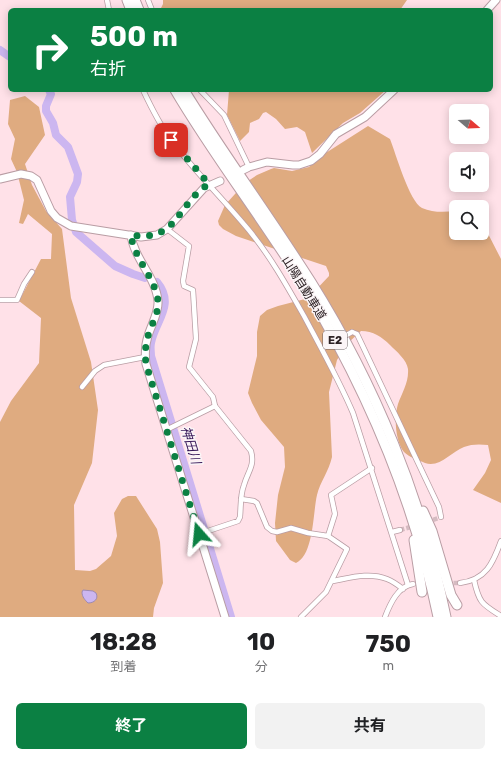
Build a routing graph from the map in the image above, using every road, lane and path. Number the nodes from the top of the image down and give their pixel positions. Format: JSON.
{"nodes":[{"id":1,"x":496,"y":0,"type":"edge"},
{"id":2,"x":489,"y":8,"type":"edge"},
{"id":3,"x":144,"y":92,"type":"edge"},
{"id":4,"x":176,"y":92,"type":"edge"},
{"id":5,"x":185,"y":92,"type":"edge"},
{"id":6,"x":202,"y":92,"type":"edge"},
{"id":7,"x":392,"y":92,"type":"edge"},
{"id":8,"x":246,"y":168,"type":"joint"},
{"id":9,"x":0,"y":179,"type":"edge"},
{"id":10,"x":220,"y":181,"type":"dead end"},
{"id":11,"x":209,"y":184,"type":"junction"},
{"id":12,"x":167,"y":229,"type":"junction"},
{"id":13,"x":131,"y":235,"type":"junction"},
{"id":14,"x":32,"y":272,"type":"dead end"},
{"id":15,"x":0,"y":300,"type":"edge"},
{"id":16,"x":324,"y":348,"type":"junction"},
{"id":17,"x":145,"y":357,"type":"junction"},
{"id":18,"x":82,"y":387,"type":"dead end"},
{"id":19,"x":214,"y":406,"type":"junction"},
{"id":20,"x":170,"y":428,"type":"junction"},
{"id":21,"x":389,"y":433,"type":"junction"},
{"id":22,"x":372,"y":468,"type":"junction"},
{"id":23,"x":398,"y":478,"type":"junction"},
{"id":24,"x":241,"y":499,"type":"junction"},
{"id":25,"x":441,"y":518,"type":"dead end"},
{"id":26,"x":400,"y":530,"type":"tunnel mouth"},
{"id":27,"x":392,"y":532,"type":"junction"},
{"id":28,"x":203,"y":533,"type":"junction"},
{"id":29,"x":328,"y":536,"type":"junction"},
{"id":30,"x":501,"y":541,"type":"edge"},
{"id":31,"x":474,"y":580,"type":"junction"},
{"id":32,"x":333,"y":581,"type":"junction"},
{"id":33,"x":460,"y":583,"type":"tunnel mouth"},
{"id":34,"x":403,"y":589,"type":"junction"},
{"id":35,"x":422,"y":592,"type":"dead end"},
{"id":36,"x":458,"y":605,"type":"dead end"},
{"id":37,"x":501,"y":616,"type":"edge"},
{"id":38,"x":225,"y":617,"type":"edge"},
{"id":39,"x":301,"y":617,"type":"edge"},
{"id":40,"x":385,"y":617,"type":"edge"},
{"id":41,"x":438,"y":617,"type":"edge"},
{"id":42,"x":446,"y":617,"type":"edge"}],
"edges":[{"from":1,"to":2,"type":"street"},
{"from":3,"to":11,"type":"street"},
{"from":4,"to":23,"type":"highway","name":"山陽自動車道","number":"E2"},
{"from":5,"to":21,"type":"highway","name":"山陽自動車道","number":"E2"},
{"from":6,"to":8,"type":"street"},
{"from":7,"to":8,"type":"street"},
{"from":9,"to":13,"type":"street"},
{"from":10,"to":11,"type":"street"},
{"from":11,"to":12,"type":"street"},
{"from":11,"to":16,"type":"street"},
{"from":12,"to":13,"type":"street"},
{"from":12,"to":19,"type":"street"},
{"from":13,"to":17,"type":"street"},
{"from":14,"to":15,"type":"street"},
{"from":16,"to":22,"type":"street"},
{"from":16,"to":25,"type":"street","bridge":true},
{"from":17,"to":18,"type":"street"},
{"from":17,"to":20,"type":"street"},
{"from":19,"to":20,"type":"street"},
{"from":19,"to":24,"type":"street"},
{"from":20,"to":28,"type":"street"},
{"from":21,"to":36,"type":"highway"},
{"from":21,"to":42,"type":"highway","name":"山陽自動車道","number":"E2"},
{"from":22,"to":27,"type":"street"},
{"from":22,"to":29,"type":"street"},
{"from":23,"to":35,"type":"highway"},
{"from":23,"to":41,"type":"highway","name":"山陽自動車道","number":"E2"},
{"from":24,"to":28,"type":"street"},
{"from":24,"to":29,"type":"street"},
{"from":26,"to":27,"type":"street"},
{"from":27,"to":34,"type":"street"},
{"from":28,"to":38,"type":"street"},
{"from":29,"to":32,"type":"street"},
{"from":30,"to":31,"type":"street"},
{"from":31,"to":33,"type":"street"},
{"from":31,"to":37,"type":"street"},
{"from":32,"to":34,"type":"street"},
{"from":32,"to":39,"type":"street"},
{"from":34,"to":40,"type":"street"}]}
